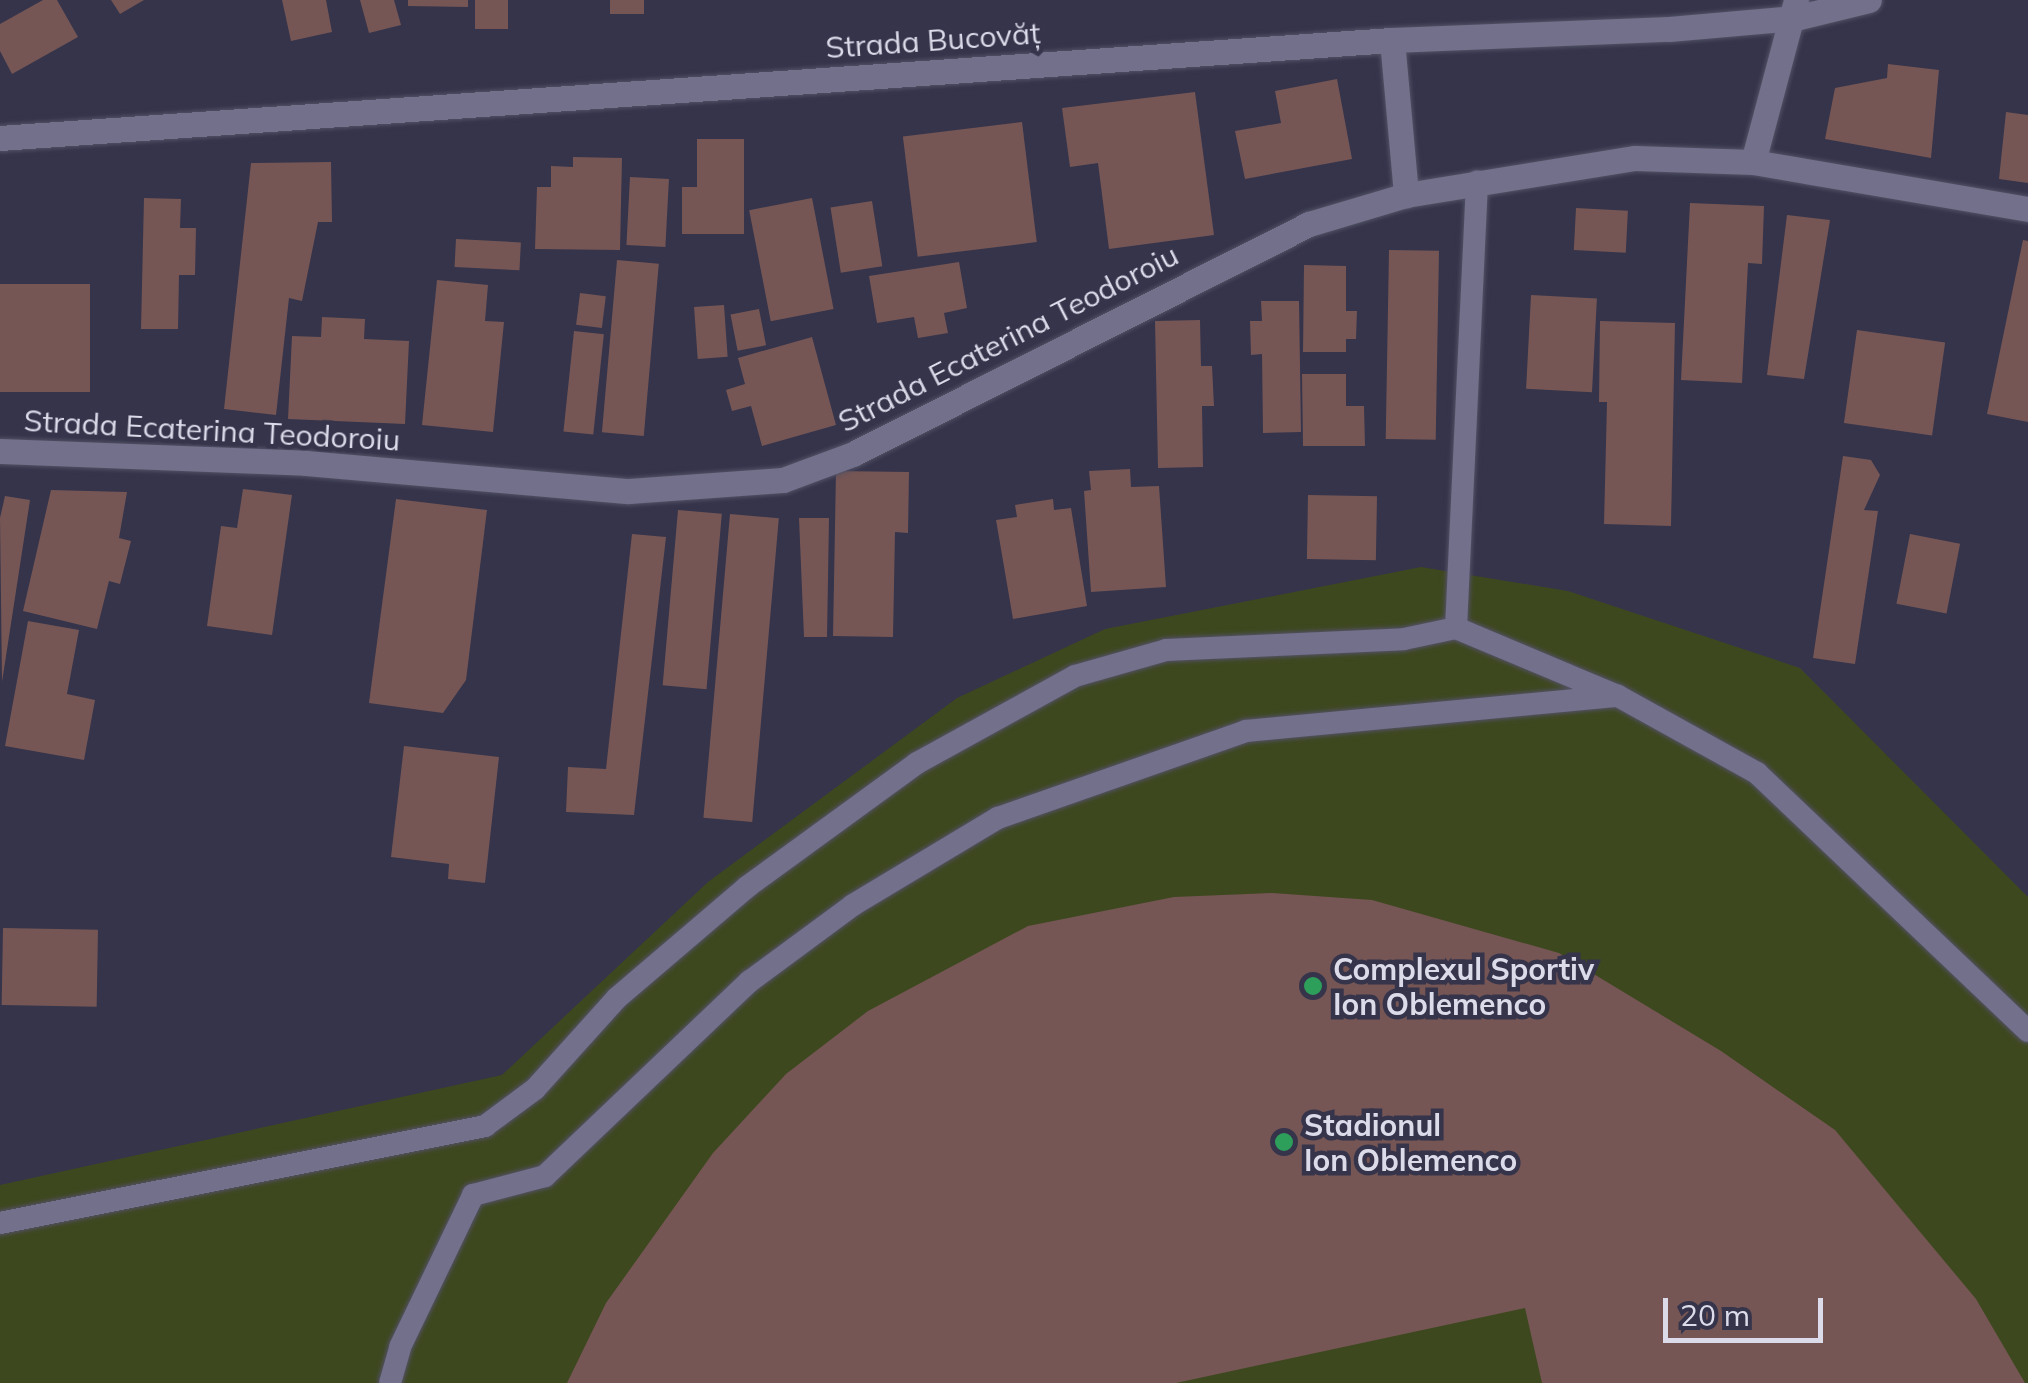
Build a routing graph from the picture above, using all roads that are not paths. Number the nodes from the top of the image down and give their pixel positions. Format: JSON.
{"nodes":[{"id":1,"x":1869,"y":0,"type":"edge"},
{"id":2,"x":1796,"y":9,"type":"edge"},
{"id":3,"x":1392,"y":40,"type":"junction"},
{"id":4,"x":0,"y":138,"type":"edge"},
{"id":5,"x":1754,"y":162,"type":"junction"},
{"id":6,"x":1477,"y":181,"type":"junction"},
{"id":7,"x":1406,"y":194,"type":"junction"},
{"id":8,"x":2028,"y":208,"type":"edge"},
{"id":9,"x":0,"y":451,"type":"edge"},
{"id":10,"x":1456,"y":628,"type":"junction"},
{"id":11,"x":1618,"y":696,"type":"junction"},
{"id":12,"x":2028,"y":1031,"type":"edge"},
{"id":13,"x":0,"y":1223,"type":"edge"},
{"id":14,"x":390,"y":1383,"type":"edge"}],
"edges":[{"from":1,"to":2,"type":"street","name":"Strada Bucovăț"},
{"from":2,"to":3,"type":"street","name":"Strada Bucovăț"},
{"from":2,"to":5,"type":"street"},
{"from":3,"to":4,"type":"street","name":"Strada Bucovăț"},
{"from":3,"to":7,"type":"street"},
{"from":5,"to":6,"type":"street","name":"Strada Ecaterina Teodoroiu"},
{"from":5,"to":8,"type":"street","name":"Strada Ecaterina Teodoroiu"},
{"from":6,"to":7,"type":"street","name":"Strada Ecaterina Teodoroiu"},
{"from":6,"to":10,"type":"lane"},
{"from":7,"to":9,"type":"street","name":"Strada Ecaterina Teodoroiu"},
{"from":10,"to":11,"type":"lane"},
{"from":10,"to":13,"type":"lane"},
{"from":11,"to":12,"type":"lane"},
{"from":11,"to":14,"type":"lane"}]}
